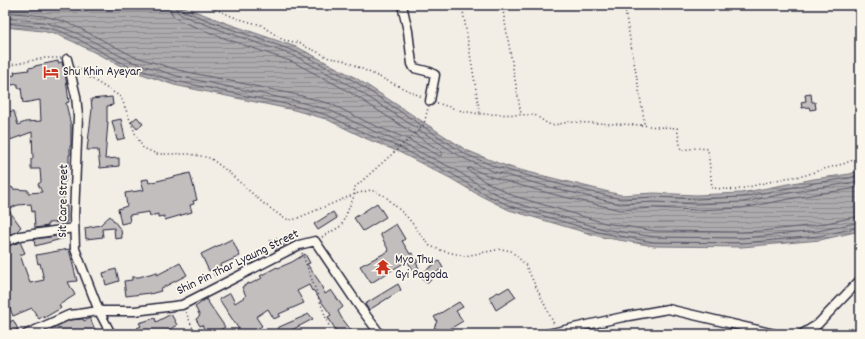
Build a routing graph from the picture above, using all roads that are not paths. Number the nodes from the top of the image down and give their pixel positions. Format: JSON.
{"nodes":[{"id":1,"x":402,"y":5,"type":"edge"},
{"id":2,"x":67,"y":59,"type":"road end"},
{"id":3,"x":430,"y":101,"type":"road end"},
{"id":4,"x":74,"y":228,"type":"junction"},
{"id":5,"x":5,"y":242,"type":"edge"},
{"id":6,"x":860,"y":280,"type":"edge"},
{"id":7,"x":99,"y":310,"type":"junction"},
{"id":8,"x":758,"y":332,"type":"edge"},
{"id":9,"x":27,"y":334,"type":"edge"},
{"id":10,"x":111,"y":334,"type":"edge"},
{"id":11,"x":380,"y":334,"type":"edge"},
{"id":12,"x":547,"y":334,"type":"edge"},
{"id":13,"x":775,"y":334,"type":"edge"},
{"id":14,"x":802,"y":334,"type":"edge"}],
"edges":[{"from":1,"to":3,"type":"street"},
{"from":2,"to":4,"type":"street","name":"Sit Care Street"},
{"from":4,"to":5,"type":"street"},
{"from":4,"to":7,"type":"street","name":"Sit Care Street"},
{"from":6,"to":14,"type":"street"},
{"from":7,"to":9,"type":"street"},
{"from":7,"to":10,"type":"street","name":"Sit Care Street"},
{"from":7,"to":11,"type":"street","name":"Shin Pin Thar Lyaung Street"},
{"from":8,"to":12,"type":"street"},
{"from":8,"to":13,"type":"street"}]}
